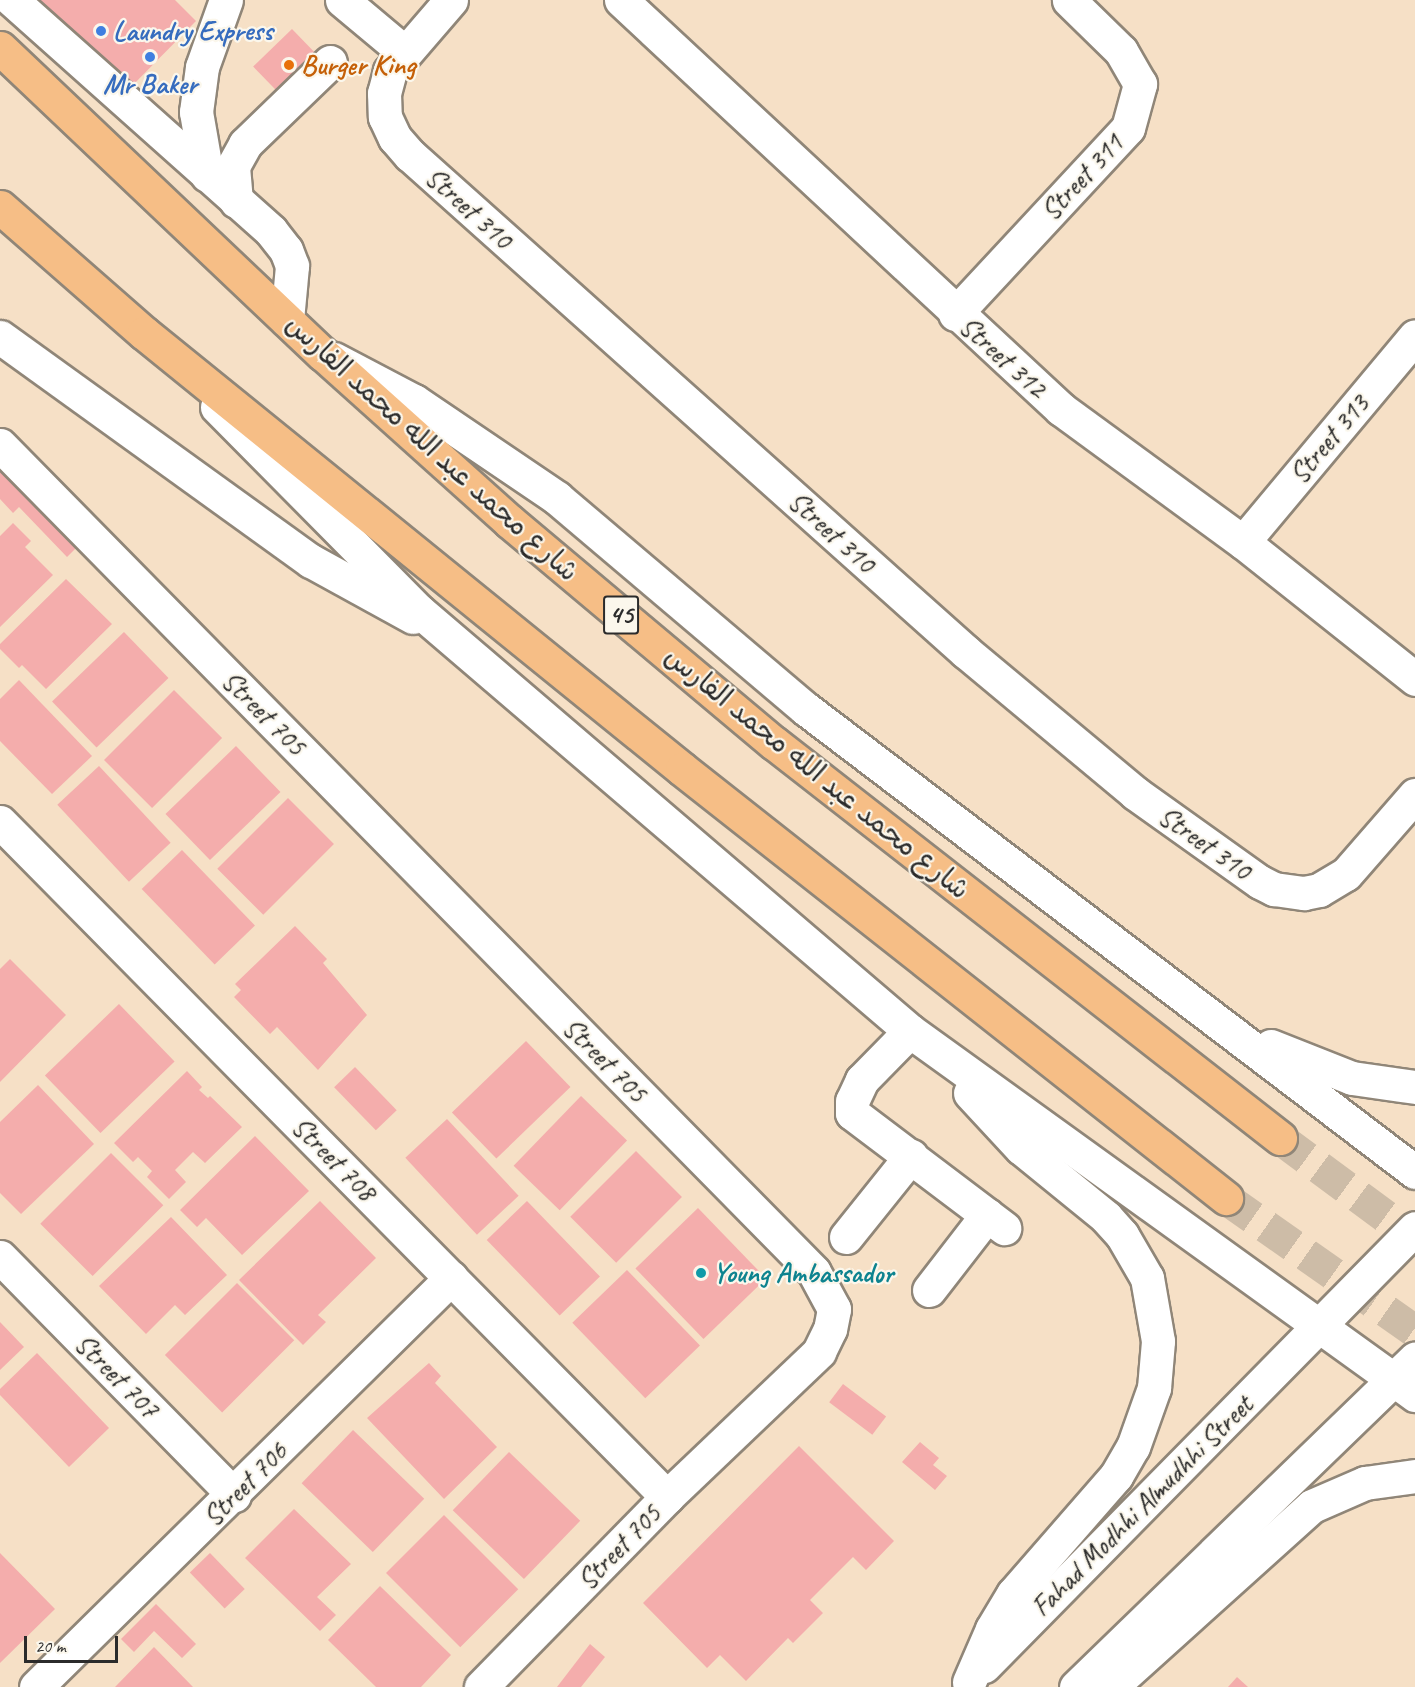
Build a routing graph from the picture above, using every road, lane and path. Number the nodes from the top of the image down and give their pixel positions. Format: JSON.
{"nodes":[{"id":1,"x":12,"y":0,"type":"edge"},
{"id":2,"x":226,"y":0,"type":"edge"},
{"id":3,"x":342,"y":0,"type":"edge"},
{"id":4,"x":451,"y":0,"type":"edge"},
{"id":5,"x":621,"y":0,"type":"edge"},
{"id":6,"x":1069,"y":0,"type":"edge"},
{"id":7,"x":0,"y":48,"type":"edge"},
{"id":8,"x":403,"y":51,"type":"junction"},
{"id":9,"x":330,"y":62,"type":"dead end"},
{"id":10,"x":207,"y":175,"type":"junction"},
{"id":11,"x":236,"y":201,"type":"junction"},
{"id":12,"x":0,"y":207,"type":"edge"},
{"id":13,"x":955,"y":314,"type":"junction"},
{"id":14,"x":287,"y":320,"type":"junction"},
{"id":15,"x":144,"y":333,"type":"junction"},
{"id":16,"x":1415,"y":336,"type":"edge"},
{"id":17,"x":0,"y":337,"type":"edge"},
{"id":18,"x":323,"y":354,"type":"junction"},
{"id":19,"x":0,"y":445,"type":"edge"},
{"id":20,"x":1243,"y":542,"type":"junction"},
{"id":21,"x":442,"y":632,"type":"junction"},
{"id":22,"x":1415,"y":679,"type":"edge"},
{"id":23,"x":1415,"y":795,"type":"edge"},
{"id":24,"x":0,"y":822,"type":"edge"},
{"id":25,"x":1231,"y":1030,"type":"junction"},
{"id":26,"x":910,"y":1031,"type":"junction"},
{"id":27,"x":948,"y":1062,"type":"junction"},
{"id":28,"x":1415,"y":1087,"type":"edge"},
{"id":29,"x":1280,"y":1138,"type":"tunnel mouth"},
{"id":30,"x":911,"y":1156,"type":"junction"},
{"id":31,"x":1415,"y":1172,"type":"edge"},
{"id":32,"x":1226,"y":1198,"type":"tunnel mouth"},
{"id":33,"x":1415,"y":1228,"type":"edge"},
{"id":34,"x":846,"y":1237,"type":"dead end"},
{"id":35,"x":0,"y":1257,"type":"edge"},
{"id":36,"x":452,"y":1278,"type":"junction"},
{"id":37,"x":929,"y":1290,"type":"dead end"},
{"id":38,"x":1320,"y":1325,"type":"junction"},
{"id":39,"x":1408,"y":1378,"type":"edge"},
{"id":40,"x":1415,"y":1476,"type":"edge"},
{"id":41,"x":234,"y":1495,"type":"junction"},
{"id":42,"x":668,"y":1497,"type":"junction"},
{"id":43,"x":966,"y":1685,"type":"edge"},
{"id":44,"x":36,"y":1687,"type":"edge"},
{"id":45,"x":481,"y":1687,"type":"edge"},
{"id":46,"x":1076,"y":1687,"type":"edge"},
{"id":47,"x":1111,"y":1687,"type":"edge"}],
"edges":[{"from":1,"to":10,"type":"street"},
{"from":2,"to":10,"type":"street"},
{"from":3,"to":8,"type":"street"},
{"from":4,"to":8,"type":"street","name":"Street 310"},
{"from":5,"to":13,"type":"street","name":"Street 312"},
{"from":6,"to":13,"type":"street","name":"Street 311"},
{"from":7,"to":14,"type":"main road","name":"شارع محمد عبد الله محمد الفارس","number":"45"},
{"from":8,"to":23,"type":"street","name":"Street 310"},
{"from":9,"to":11,"type":"street"},
{"from":10,"to":11,"type":"street"},
{"from":11,"to":14,"type":"street"},
{"from":12,"to":15,"type":"main road"},
{"from":13,"to":20,"type":"street","name":"Street 312"},
{"from":14,"to":18,"type":"main road","name":"شارع محمد عبد الله محمد الفارس","number":"45"},
{"from":15,"to":21,"type":"street"},
{"from":15,"to":32,"type":"main road"},
{"from":16,"to":20,"type":"street","name":"Street 313"},
{"from":17,"to":21,"type":"street"},
{"from":18,"to":25,"type":"street"},
{"from":18,"to":29,"type":"main road","name":"شارع محمد عبد الله محمد الفارس","number":"45"},
{"from":19,"to":42,"type":"street","name":"Street 705"},
{"from":20,"to":22,"type":"street","name":"Street 312"},
{"from":21,"to":26,"type":"street"},
{"from":24,"to":36,"type":"street","name":"Street 708"},
{"from":25,"to":28,"type":"street"},
{"from":25,"to":31,"type":"street"},
{"from":26,"to":27,"type":"street"},
{"from":26,"to":30,"type":"street"},
{"from":27,"to":38,"type":"street"},
{"from":27,"to":43,"type":"street"},
{"from":30,"to":34,"type":"street"},
{"from":30,"to":37,"type":"street"},
{"from":33,"to":38,"type":"street","name":"Fahad Modhhi Almudhhi Street"},
{"from":35,"to":41,"type":"street","name":"Street 707"},
{"from":36,"to":41,"type":"street","name":"Street 706"},
{"from":36,"to":42,"type":"street","name":"Street 708"},
{"from":38,"to":39,"type":"street"},
{"from":38,"to":43,"type":"street","name":"Fahad Modhhi Almudhhi Street"},
{"from":39,"to":46,"type":"street"},
{"from":40,"to":47,"type":"street"},
{"from":41,"to":44,"type":"street","name":"Street 706"},
{"from":42,"to":45,"type":"street","name":"Street 705"}]}
